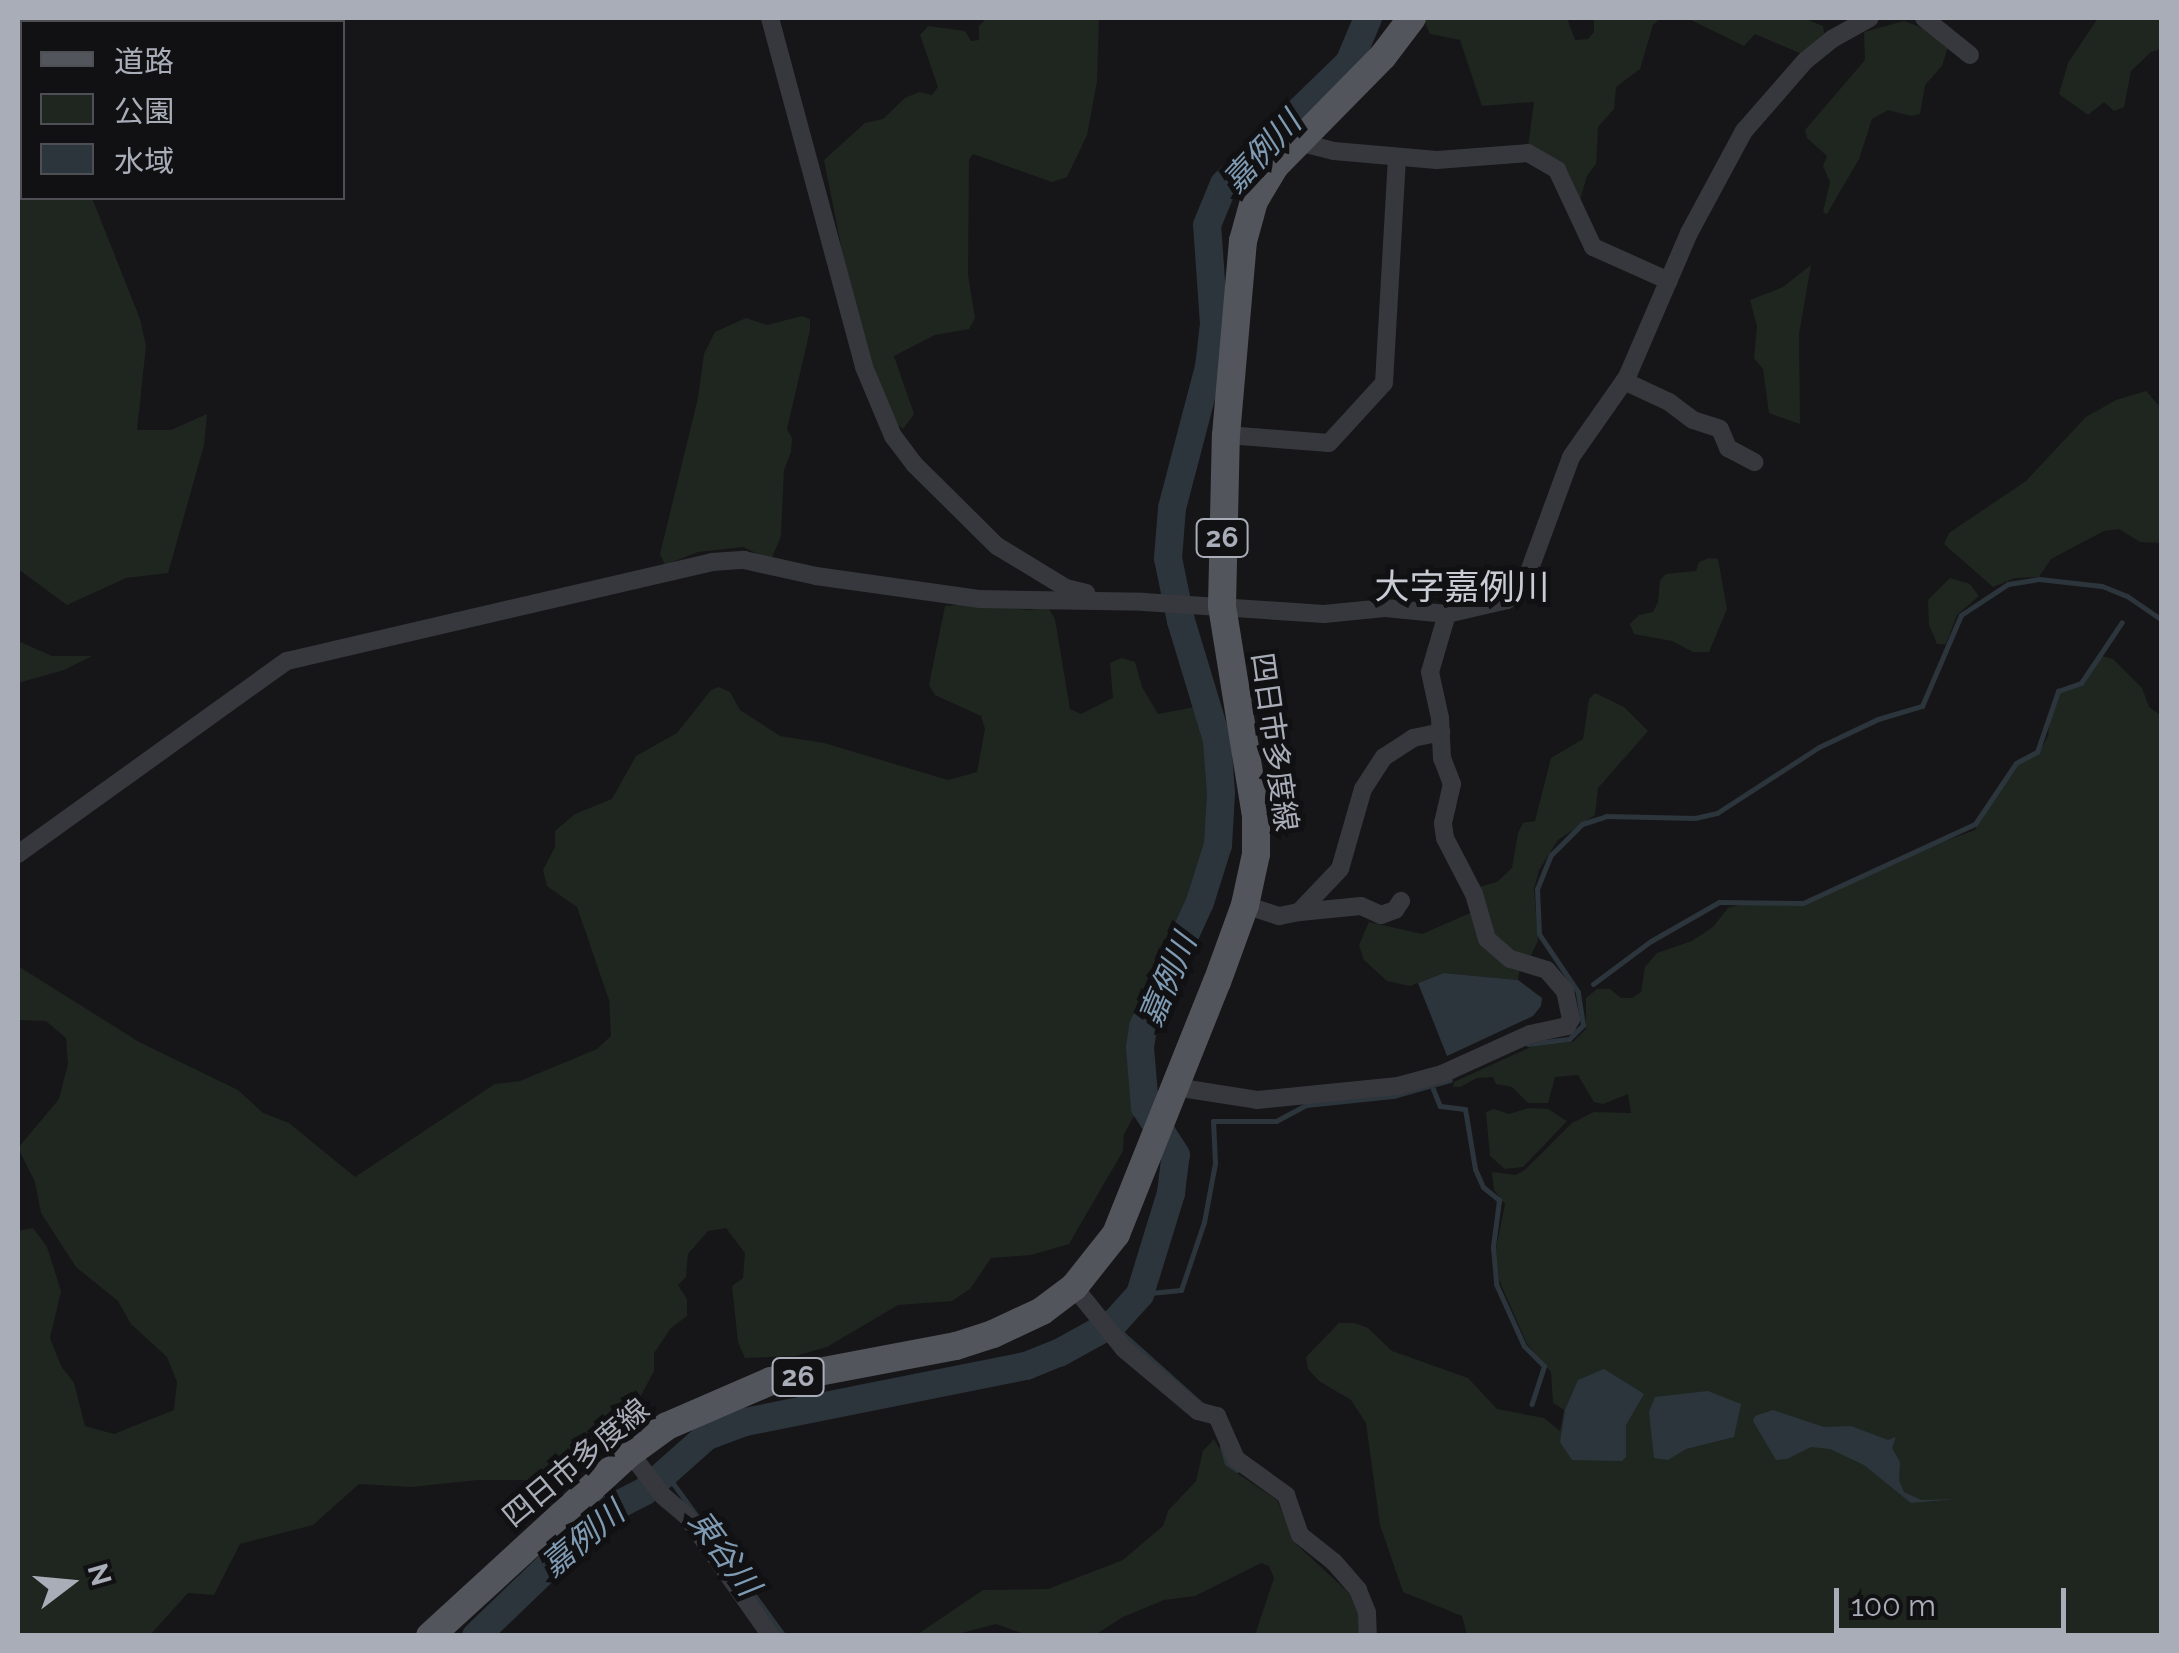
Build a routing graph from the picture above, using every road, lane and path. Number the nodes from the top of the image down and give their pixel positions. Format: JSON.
{"nodes":[{"id":1,"x":770,"y":18,"type":"edge"},
{"id":2,"x":1412,"y":18,"type":"edge"},
{"id":3,"x":1870,"y":18,"type":"edge"},
{"id":4,"x":1924,"y":18,"type":"edge"},
{"id":5,"x":1970,"y":55,"type":"dead end"},
{"id":6,"x":1298,"y":142,"type":"junction"},
{"id":7,"x":1397,"y":157,"type":"junction"},
{"id":8,"x":1669,"y":281,"type":"junction"},
{"id":9,"x":1624,"y":381,"type":"junction"},
{"id":10,"x":1226,"y":435,"type":"junction"},
{"id":11,"x":1754,"y":462,"type":"dead end"},
{"id":12,"x":1116,"y":601,"type":"junction"},
{"id":13,"x":1210,"y":605,"type":"junction"},
{"id":14,"x":1447,"y":614,"type":"junction"},
{"id":15,"x":1441,"y":732,"type":"junction"},
{"id":16,"x":18,"y":854,"type":"edge"},
{"id":17,"x":1401,"y":901,"type":"dead end"},
{"id":18,"x":1245,"y":906,"type":"junction"},
{"id":19,"x":1299,"y":912,"type":"junction"},
{"id":20,"x":1172,"y":1095,"type":"junction"},
{"id":21,"x":1082,"y":1297,"type":"junction"},
{"id":22,"x":636,"y":1462,"type":"junction"},
{"id":23,"x":430,"y":1636,"type":"edge"},
{"id":24,"x":771,"y":1636,"type":"edge"},
{"id":25,"x":1368,"y":1636,"type":"edge"}],
"edges":[{"from":1,"to":12,"type":"street"},
{"from":2,"to":6,"type":"main road","name":"四日市多度線","number":"26"},
{"from":3,"to":8,"type":"street"},
{"from":4,"to":5,"type":"street"},
{"from":6,"to":7,"type":"street"},
{"from":6,"to":10,"type":"main road","name":"四日市多度線","number":"26"},
{"from":7,"to":8,"type":"street"},
{"from":7,"to":10,"type":"street"},
{"from":8,"to":9,"type":"street"},
{"from":9,"to":11,"type":"street"},
{"from":9,"to":14,"type":"street"},
{"from":10,"to":13,"type":"main road","name":"四日市多度線","number":"26"},
{"from":12,"to":13,"type":"street"},
{"from":12,"to":16,"type":"street"},
{"from":13,"to":14,"type":"street"},
{"from":13,"to":18,"type":"main road","name":"四日市多度線","number":"26"},
{"from":14,"to":15,"type":"street"},
{"from":15,"to":19,"type":"street"},
{"from":15,"to":20,"type":"street"},
{"from":17,"to":19,"type":"street"},
{"from":18,"to":19,"type":"street"},
{"from":18,"to":20,"type":"main road","name":"四日市多度線","number":"26"},
{"from":20,"to":21,"type":"main road","name":"四日市多度線","number":"26"},
{"from":21,"to":22,"type":"main road","name":"四日市多度線","number":"26"},
{"from":21,"to":25,"type":"street"},
{"from":22,"to":23,"type":"main road","name":"四日市多度線","number":"26"},
{"from":22,"to":24,"type":"street"}]}
